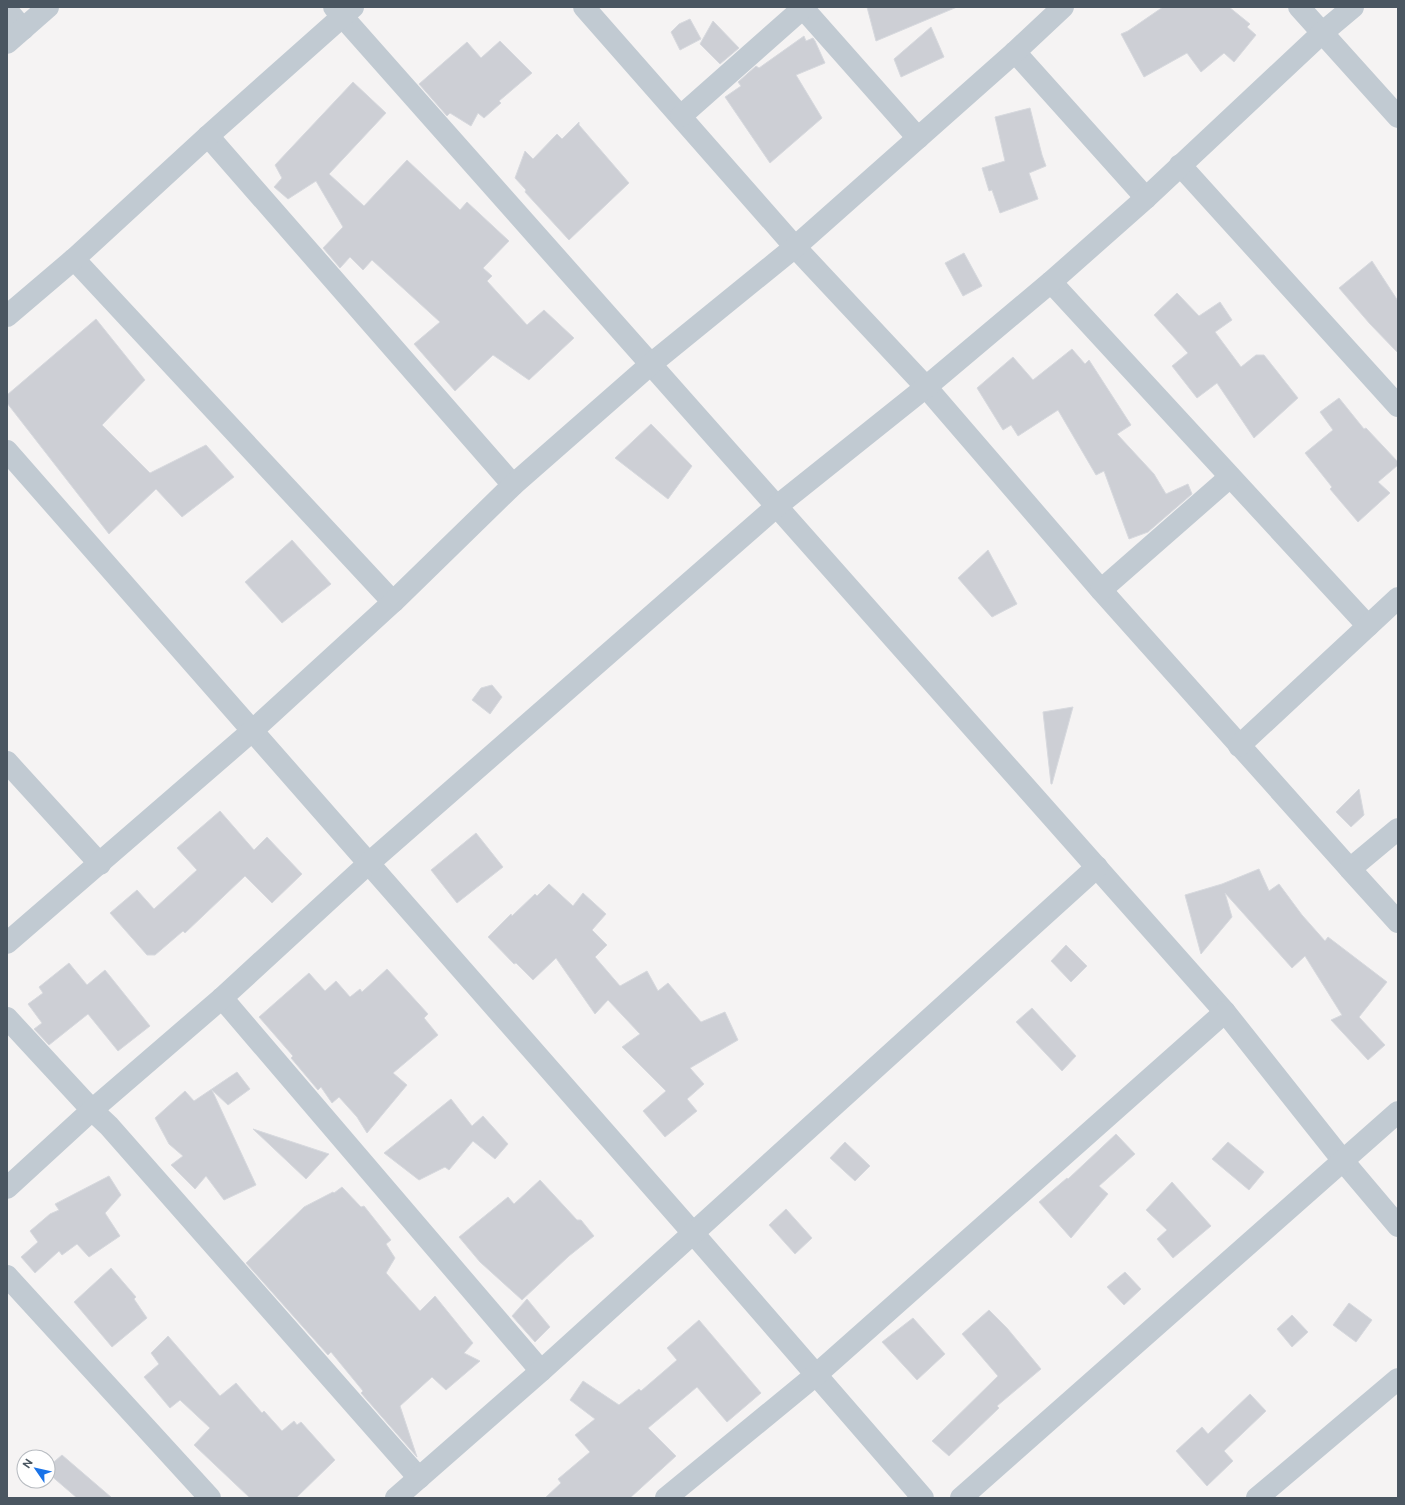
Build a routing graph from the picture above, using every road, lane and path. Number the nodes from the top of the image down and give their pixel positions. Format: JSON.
{"nodes":[{"id":1,"x":48,"y":7,"type":"edge"},
{"id":2,"x":584,"y":7,"type":"edge"},
{"id":3,"x":1299,"y":7,"type":"edge"},
{"id":4,"x":1353,"y":7,"type":"edge"},
{"id":5,"x":802,"y":8,"type":"edge"},
{"id":6,"x":7,"y":10,"type":"edge"},
{"id":7,"x":343,"y":10,"type":"edge"},
{"id":8,"x":1053,"y":10,"type":"edge"},
{"id":9,"x":23,"y":29,"type":"junction"},
{"id":10,"x":1322,"y":33,"type":"junction"},
{"id":11,"x":7,"y":43,"type":"edge"},
{"id":12,"x":1015,"y":52,"type":"junction"},
{"id":13,"x":681,"y":116,"type":"junction"},
{"id":14,"x":1398,"y":117,"type":"edge"},
{"id":15,"x":208,"y":136,"type":"junction"},
{"id":16,"x":918,"y":138,"type":"junction"},
{"id":17,"x":1180,"y":165,"type":"junction"},
{"id":18,"x":1146,"y":198,"type":"junction"},
{"id":19,"x":795,"y":247,"type":"junction"},
{"id":20,"x":74,"y":259,"type":"junction"},
{"id":21,"x":1051,"y":282,"type":"junction"},
{"id":22,"x":7,"y":316,"type":"edge"},
{"id":23,"x":651,"y":364,"type":"junction"},
{"id":24,"x":926,"y":386,"type":"junction"},
{"id":25,"x":1398,"y":406,"type":"edge"},
{"id":26,"x":7,"y":451,"type":"edge"},
{"id":27,"x":1230,"y":477,"type":"junction"},
{"id":28,"x":514,"y":485,"type":"junction"},
{"id":29,"x":777,"y":506,"type":"junction"},
{"id":30,"x":1101,"y":590,"type":"junction"},
{"id":31,"x":1398,"y":598,"type":"edge"},
{"id":32,"x":393,"y":602,"type":"junction"},
{"id":33,"x":1368,"y":626,"type":"junction"},
{"id":34,"x":252,"y":731,"type":"junction"},
{"id":35,"x":1239,"y":746,"type":"junction"},
{"id":36,"x":7,"y":762,"type":"edge"},
{"id":37,"x":1398,"y":829,"type":"edge"},
{"id":38,"x":369,"y":863,"type":"junction"},
{"id":39,"x":100,"y":864,"type":"junction"},
{"id":40,"x":1097,"y":867,"type":"junction"},
{"id":41,"x":1350,"y":869,"type":"junction"},
{"id":42,"x":1398,"y":922,"type":"edge"},
{"id":43,"x":7,"y":943,"type":"edge"},
{"id":44,"x":222,"y":998,"type":"junction"},
{"id":45,"x":1225,"y":1012,"type":"junction"},
{"id":46,"x":7,"y":1018,"type":"edge"},
{"id":47,"x":92,"y":1110,"type":"junction"},
{"id":48,"x":1398,"y":1112,"type":"edge"},
{"id":49,"x":1344,"y":1162,"type":"junction"},
{"id":50,"x":7,"y":1188,"type":"edge"},
{"id":51,"x":1398,"y":1226,"type":"edge"},
{"id":52,"x":693,"y":1233,"type":"junction"},
{"id":53,"x":7,"y":1276,"type":"edge"},
{"id":54,"x":541,"y":1371,"type":"junction"},
{"id":55,"x":817,"y":1374,"type":"junction"},
{"id":56,"x":1398,"y":1379,"type":"edge"},
{"id":57,"x":419,"y":1478,"type":"junction"},
{"id":58,"x":210,"y":1498,"type":"edge"},
{"id":59,"x":396,"y":1498,"type":"edge"},
{"id":60,"x":666,"y":1498,"type":"edge"},
{"id":61,"x":923,"y":1498,"type":"edge"},
{"id":62,"x":961,"y":1498,"type":"edge"},
{"id":63,"x":1256,"y":1498,"type":"edge"}],
"edges":[{"from":1,"to":9,"type":"street"},
{"from":2,"to":13,"type":"street"},
{"from":3,"to":10,"type":"street"},
{"from":4,"to":10,"type":"street"},
{"from":5,"to":13,"type":"street"},
{"from":5,"to":16,"type":"street"},
{"from":6,"to":9,"type":"street"},
{"from":7,"to":15,"type":"street"},
{"from":7,"to":23,"type":"street"},
{"from":8,"to":12,"type":"street"},
{"from":9,"to":11,"type":"street"},
{"from":10,"to":14,"type":"street"},
{"from":10,"to":17,"type":"street"},
{"from":12,"to":16,"type":"street"},
{"from":12,"to":18,"type":"street"},
{"from":13,"to":19,"type":"street"},
{"from":15,"to":20,"type":"street"},
{"from":15,"to":28,"type":"street"},
{"from":16,"to":19,"type":"street"},
{"from":17,"to":18,"type":"street"},
{"from":17,"to":25,"type":"street"},
{"from":18,"to":21,"type":"street"},
{"from":19,"to":23,"type":"street"},
{"from":19,"to":24,"type":"street"},
{"from":20,"to":22,"type":"street"},
{"from":20,"to":32,"type":"street"},
{"from":21,"to":24,"type":"street"},
{"from":21,"to":27,"type":"street"},
{"from":23,"to":28,"type":"street"},
{"from":23,"to":29,"type":"street"},
{"from":24,"to":29,"type":"street"},
{"from":24,"to":30,"type":"street"},
{"from":26,"to":34,"type":"street"},
{"from":27,"to":30,"type":"street"},
{"from":27,"to":33,"type":"street"},
{"from":28,"to":32,"type":"street"},
{"from":29,"to":38,"type":"street"},
{"from":29,"to":40,"type":"street"},
{"from":30,"to":35,"type":"street"},
{"from":31,"to":33,"type":"street"},
{"from":32,"to":34,"type":"street"},
{"from":33,"to":35,"type":"street"},
{"from":34,"to":38,"type":"street"},
{"from":34,"to":39,"type":"street"},
{"from":35,"to":41,"type":"street"},
{"from":36,"to":39,"type":"street"},
{"from":37,"to":41,"type":"street"},
{"from":38,"to":44,"type":"street"},
{"from":38,"to":52,"type":"street"},
{"from":39,"to":43,"type":"street"},
{"from":40,"to":45,"type":"street"},
{"from":40,"to":52,"type":"street"},
{"from":41,"to":42,"type":"street"},
{"from":44,"to":47,"type":"street"},
{"from":44,"to":54,"type":"street"},
{"from":45,"to":49,"type":"street"},
{"from":45,"to":55,"type":"street"},
{"from":46,"to":47,"type":"street"},
{"from":47,"to":50,"type":"street"},
{"from":47,"to":57,"type":"street"},
{"from":48,"to":49,"type":"street"},
{"from":49,"to":51,"type":"street"},
{"from":49,"to":62,"type":"street"},
{"from":52,"to":54,"type":"street"},
{"from":52,"to":55,"type":"street"},
{"from":53,"to":58,"type":"street"},
{"from":54,"to":57,"type":"street"},
{"from":55,"to":60,"type":"street"},
{"from":55,"to":61,"type":"street"},
{"from":56,"to":63,"type":"street"},
{"from":57,"to":59,"type":"street"}]}
